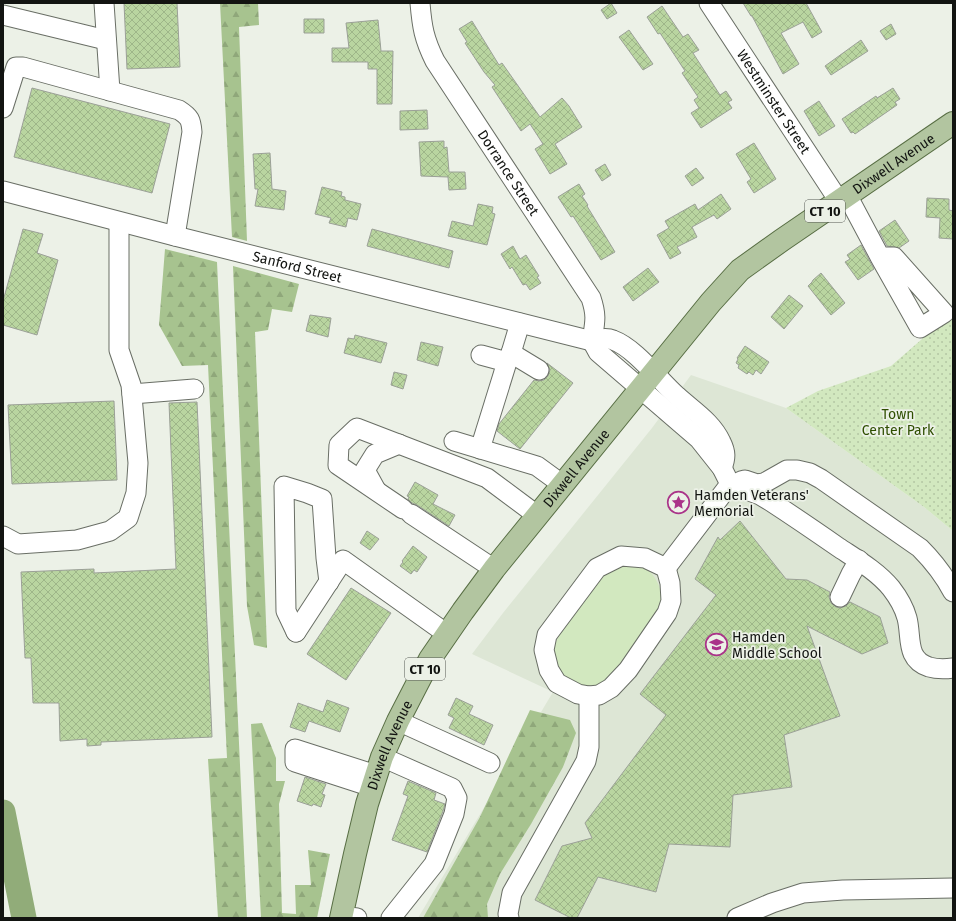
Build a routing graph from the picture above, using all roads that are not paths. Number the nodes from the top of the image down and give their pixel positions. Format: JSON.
{"nodes":[{"id":1,"x":104,"y":3,"type":"edge"},
{"id":2,"x":420,"y":3,"type":"edge"},
{"id":3,"x":709,"y":3,"type":"edge"},
{"id":4,"x":3,"y":15,"type":"edge"},
{"id":5,"x":106,"y":40,"type":"junction"},
{"id":6,"x":110,"y":90,"type":"junction"},
{"id":7,"x":3,"y":108,"type":"edge"},
{"id":8,"x":953,"y":123,"type":"edge"},
{"id":9,"x":3,"y":191,"type":"edge"},
{"id":10,"x":843,"y":198,"type":"junction"},
{"id":11,"x":119,"y":222,"type":"junction"},
{"id":12,"x":175,"y":236,"type":"junction"},
{"id":13,"x":880,"y":257,"type":"dead end"},
{"id":14,"x":520,"y":323,"type":"junction"},
{"id":15,"x":592,"y":341,"type":"junction"},
{"id":16,"x":480,"y":355,"type":"dead end"},
{"id":17,"x":509,"y":358,"type":"junction"},
{"id":18,"x":539,"y":370,"type":"dead end"},
{"id":19,"x":647,"y":381,"type":"junction"},
{"id":20,"x":194,"y":389,"type":"dead end"},
{"id":21,"x":132,"y":394,"type":"junction"},
{"id":22,"x":454,"y":441,"type":"dead end"},
{"id":23,"x":399,"y":444,"type":"junction"},
{"id":24,"x":480,"y":450,"type":"junction"},
{"id":25,"x":726,"y":476,"type":"junction"},
{"id":26,"x":563,"y":485,"type":"junction"},
{"id":27,"x":376,"y":490,"type":"junction"},
{"id":28,"x":538,"y":516,"type":"junction"},
{"id":29,"x":3,"y":536,"type":"edge"},
{"id":30,"x":859,"y":560,"type":"junction"},
{"id":31,"x":666,"y":568,"type":"junction"},
{"id":32,"x":494,"y":569,"type":"junction"},
{"id":33,"x":329,"y":582,"type":"junction"},
{"id":34,"x":953,"y":592,"type":"edge"},
{"id":35,"x":840,"y":597,"type":"dead end"},
{"id":36,"x":447,"y":634,"type":"junction"},
{"id":37,"x":953,"y":668,"type":"edge"},
{"id":38,"x":589,"y":696,"type":"junction"},
{"id":39,"x":398,"y":721,"type":"junction"},
{"id":40,"x":490,"y":763,"type":"dead end"},
{"id":41,"x":377,"y":773,"type":"junction"},
{"id":42,"x":953,"y":888,"type":"edge"},
{"id":43,"x":347,"y":917,"type":"edge"},
{"id":44,"x":391,"y":918,"type":"edge"},
{"id":45,"x":509,"y":918,"type":"edge"},
{"id":46,"x":737,"y":918,"type":"edge"}],
"edges":[{"from":1,"to":5,"type":"street"},
{"from":2,"to":15,"type":"street","name":"Dorrance Street"},
{"from":3,"to":10,"type":"street","name":"Westminster Street"},
{"from":4,"to":5,"type":"street"},
{"from":5,"to":6,"type":"street"},
{"from":6,"to":7,"type":"street"},
{"from":6,"to":12,"type":"street"},
{"from":8,"to":10,"type":"main road","name":"Dixwell Avenue","number":"CT 10"},
{"from":9,"to":11,"type":"street","name":"Sanford Street"},
{"from":10,"to":13,"type":"street","name":"Westminster Street"},
{"from":10,"to":19,"type":"main road","name":"Dixwell Avenue","number":"CT 10"},
{"from":11,"to":12,"type":"street","name":"Sanford Street"},
{"from":11,"to":21,"type":"street"},
{"from":12,"to":14,"type":"street","name":"Sanford Street"},
{"from":14,"to":15,"type":"street","name":"Sanford Street"},
{"from":14,"to":17,"type":"street"},
{"from":15,"to":19,"type":"street"},
{"from":16,"to":17,"type":"street"},
{"from":17,"to":18,"type":"street"},
{"from":17,"to":24,"type":"street"},
{"from":19,"to":25,"type":"street"},
{"from":19,"to":26,"type":"main road","name":"Dixwell Avenue","number":"CT 10"},
{"from":20,"to":21,"type":"street"},
{"from":21,"to":29,"type":"street"},
{"from":22,"to":24,"type":"street"},
{"from":23,"to":27,"type":"street"},
{"from":23,"to":27,"type":"street"},
{"from":23,"to":28,"type":"street"},
{"from":24,"to":26,"type":"street"},
{"from":25,"to":30,"type":"street"},
{"from":25,"to":31,"type":"street"},
{"from":25,"to":34,"type":"street"},
{"from":26,"to":28,"type":"main road","name":"Dixwell Avenue","number":"CT 10"},
{"from":27,"to":32,"type":"street"},
{"from":28,"to":32,"type":"main road","name":"Dixwell Avenue","number":"CT 10"},
{"from":30,"to":35,"type":"street"},
{"from":30,"to":37,"type":"street"},
{"from":31,"to":38,"type":"street"},
{"from":31,"to":38,"type":"street"},
{"from":32,"to":36,"type":"main road","name":"Dixwell Avenue","number":"CT 10"},
{"from":33,"to":33,"type":"street"},
{"from":33,"to":36,"type":"street"},
{"from":36,"to":39,"type":"main road","name":"Dixwell Avenue","number":"CT 10"},
{"from":38,"to":45,"type":"street"},
{"from":39,"to":40,"type":"street"},
{"from":39,"to":41,"type":"main road","name":"Dixwell Avenue","number":"CT 10"},
{"from":41,"to":43,"type":"main road","name":"Dixwell Avenue","number":"CT 10"},
{"from":41,"to":44,"type":"street"},
{"from":42,"to":46,"type":"street"}]}
